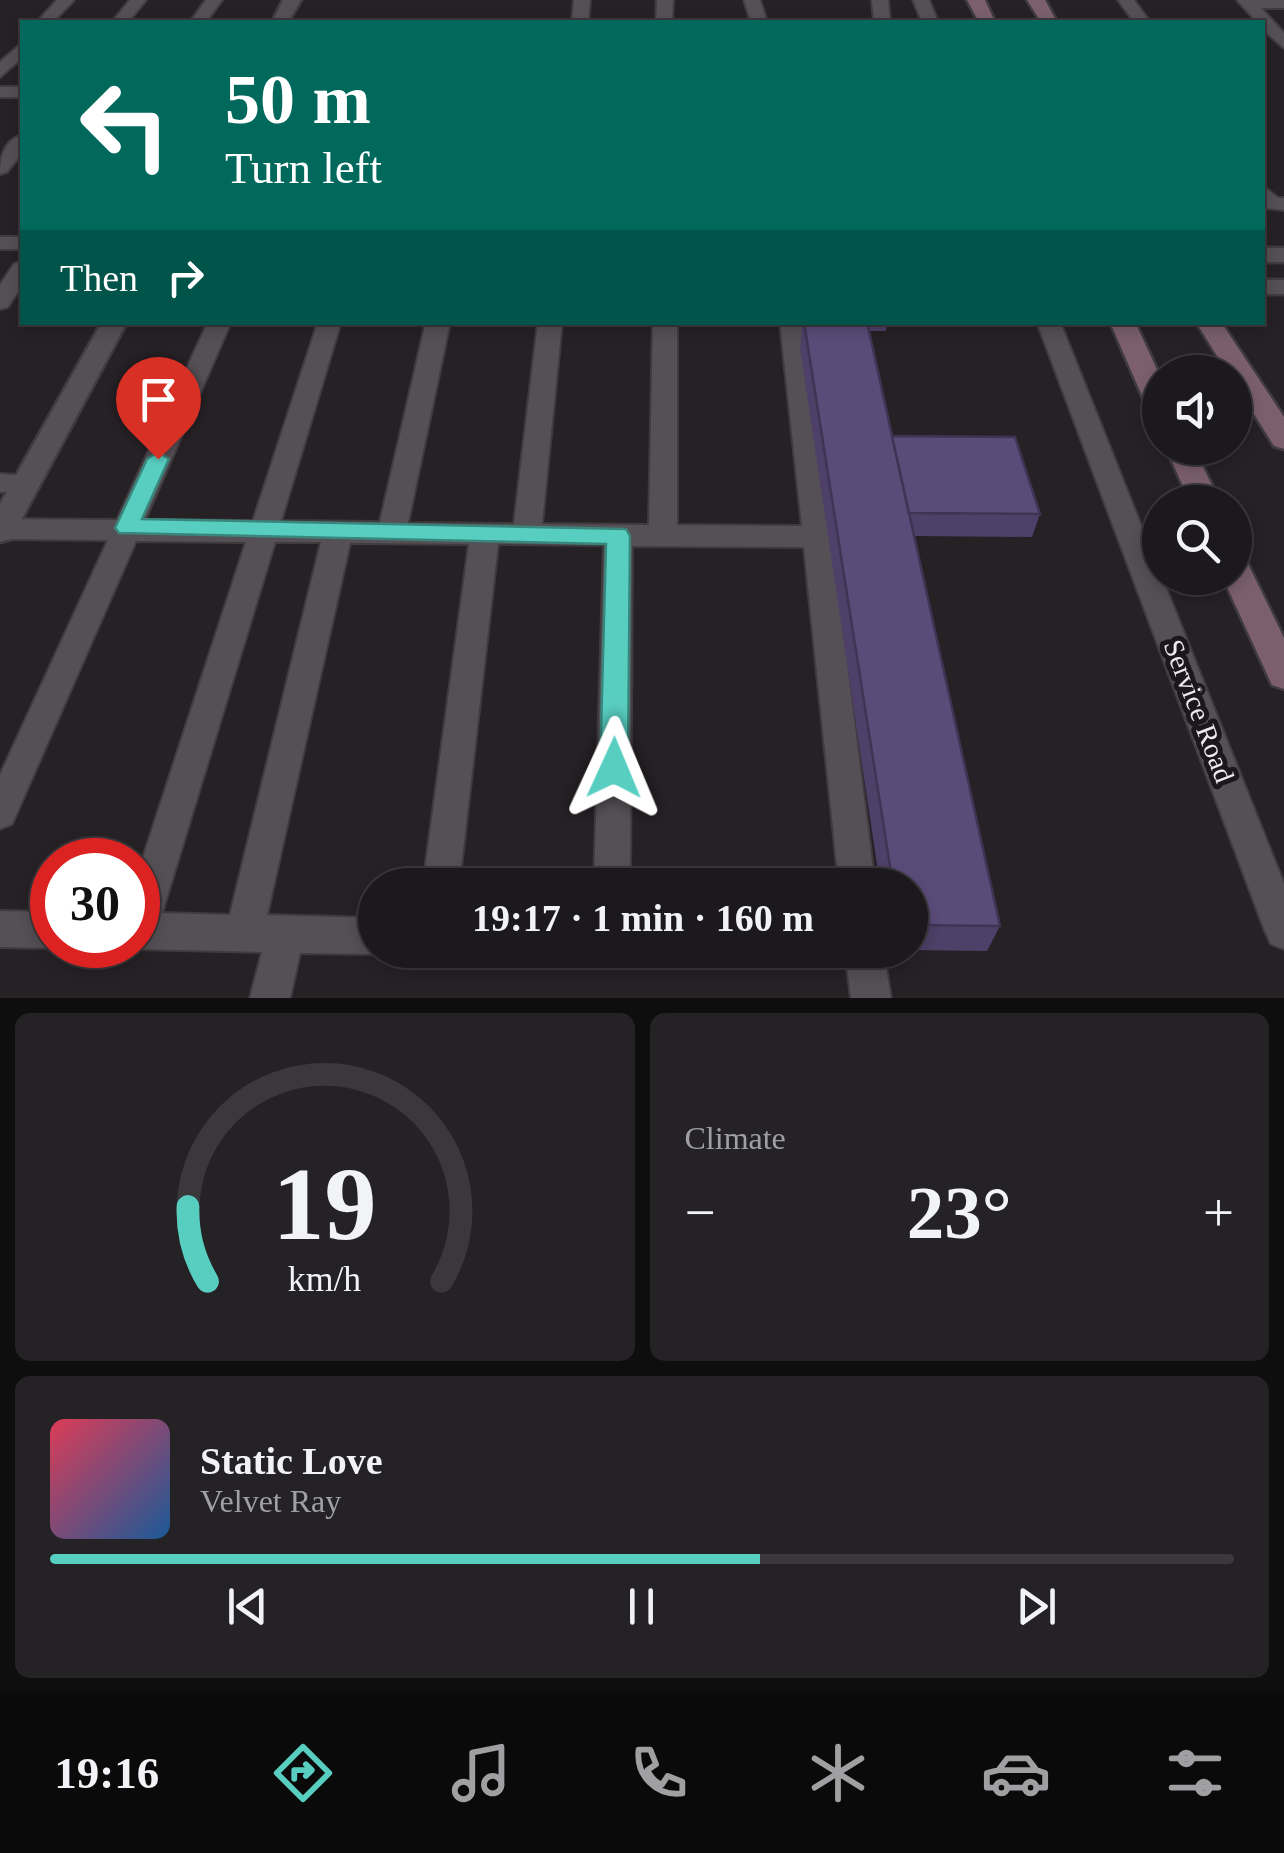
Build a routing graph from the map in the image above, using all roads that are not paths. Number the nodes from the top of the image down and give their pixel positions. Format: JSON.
{"nodes":[{"id":1,"x":66,"y":0,"type":"edge"},
{"id":2,"x":138,"y":0,"type":"edge"},
{"id":3,"x":1246,"y":1,"type":"edge"},
{"id":4,"x":1284,"y":3,"type":"edge"},
{"id":5,"x":48,"y":20,"type":"edge"},
{"id":6,"x":122,"y":20,"type":"edge"},
{"id":7,"x":1263,"y":20,"type":"edge"},
{"id":8,"x":1265,"y":22,"type":"edge"},
{"id":9,"x":1284,"y":43,"type":"edge"},
{"id":10,"x":20,"y":50,"type":"edge"},
{"id":11,"x":0,"y":72,"type":"edge"},
{"id":12,"x":20,"y":143,"type":"edge"},
{"id":13,"x":0,"y":168,"type":"edge"},
{"id":14,"x":20,"y":272,"type":"edge"},
{"id":15,"x":0,"y":302,"type":"edge"},
{"id":16,"x":112,"y":325,"type":"edge"},
{"id":17,"x":219,"y":325,"type":"edge"},
{"id":18,"x":329,"y":325,"type":"edge"},
{"id":19,"x":437,"y":325,"type":"edge"},
{"id":20,"x":550,"y":325,"type":"edge"},
{"id":21,"x":665,"y":325,"type":"edge"},
{"id":22,"x":792,"y":325,"type":"edge"},
{"id":23,"x":1049,"y":325,"type":"edge"},
{"id":24,"x":1123,"y":325,"type":"edge"},
{"id":25,"x":1210,"y":325,"type":"edge"},
{"id":26,"x":1142,"y":366,"type":"edge"},
{"id":27,"x":1284,"y":439,"type":"edge"},
{"id":28,"x":13,"y":483,"type":"edge"},
{"id":29,"x":127,"y":528,"type":"junction"},
{"id":30,"x":0,"y":530,"type":"edge"},
{"id":31,"x":264,"y":531,"type":"junction"},
{"id":32,"x":338,"y":532,"type":"junction"},
{"id":33,"x":392,"y":533,"type":"junction"},
{"id":34,"x":485,"y":534,"type":"junction"},
{"id":35,"x":526,"y":534,"type":"junction"},
{"id":36,"x":618,"y":536,"type":"junction"},
{"id":37,"x":663,"y":536,"type":"junction"},
{"id":38,"x":816,"y":537,"type":"junction"},
{"id":39,"x":1247,"y":595,"type":"edge"},
{"id":40,"x":1284,"y":675,"type":"edge"},
{"id":41,"x":0,"y":813,"type":"edge"},
{"id":42,"x":160,"y":860,"type":"edge"},
{"id":43,"x":443,"y":868,"type":"edge"},
{"id":44,"x":612,"y":868,"type":"edge"},
{"id":45,"x":855,"y":868,"type":"edge"},
{"id":46,"x":0,"y":929,"type":"edge"},
{"id":47,"x":30,"y":930,"type":"edge"},
{"id":48,"x":160,"y":931,"type":"edge"},
{"id":49,"x":1284,"y":931,"type":"edge"},
{"id":50,"x":244,"y":934,"type":"junction"},
{"id":51,"x":285,"y":934,"type":"junction"},
{"id":52,"x":358,"y":936,"type":"edge"},
{"id":53,"x":867,"y":968,"type":"edge"},
{"id":54,"x":270,"y":998,"type":"edge"},
{"id":55,"x":871,"y":998,"type":"edge"}],
"edges":[{"from":1,"to":5,"type":"street"},
{"from":2,"to":6,"type":"street"},
{"from":3,"to":4,"type":"street"},
{"from":3,"to":7,"type":"street"},
{"from":8,"to":9,"type":"street"},
{"from":10,"to":11,"type":"street"},
{"from":12,"to":13,"type":"street"},
{"from":14,"to":15,"type":"street"},
{"from":16,"to":28,"type":"street"},
{"from":17,"to":29,"type":"street"},
{"from":18,"to":31,"type":"street"},
{"from":19,"to":33,"type":"street"},
{"from":20,"to":35,"type":"street"},
{"from":21,"to":37,"type":"street"},
{"from":22,"to":38,"type":"street"},
{"from":23,"to":49,"type":"street","name":"Service Road"},
{"from":24,"to":26,"type":"main road"},
{"from":25,"to":27,"type":"main road"},
{"from":28,"to":30,"type":"street"},
{"from":29,"to":30,"type":"street"},
{"from":29,"to":31,"type":"street"},
{"from":29,"to":41,"type":"street"},
{"from":31,"to":32,"type":"street"},
{"from":31,"to":42,"type":"street"},
{"from":32,"to":33,"type":"street"},
{"from":32,"to":50,"type":"street"},
{"from":33,"to":34,"type":"street"},
{"from":34,"to":35,"type":"street"},
{"from":34,"to":43,"type":"street"},
{"from":35,"to":36,"type":"street"},
{"from":36,"to":37,"type":"street"},
{"from":36,"to":44,"type":"street"},
{"from":37,"to":38,"type":"street"},
{"from":38,"to":45,"type":"street"},
{"from":39,"to":40,"type":"main road"},
{"from":46,"to":47,"type":"street"},
{"from":48,"to":50,"type":"street"},
{"from":50,"to":51,"type":"street"},
{"from":51,"to":52,"type":"street"},
{"from":51,"to":54,"type":"street"},
{"from":53,"to":55,"type":"street"}]}
